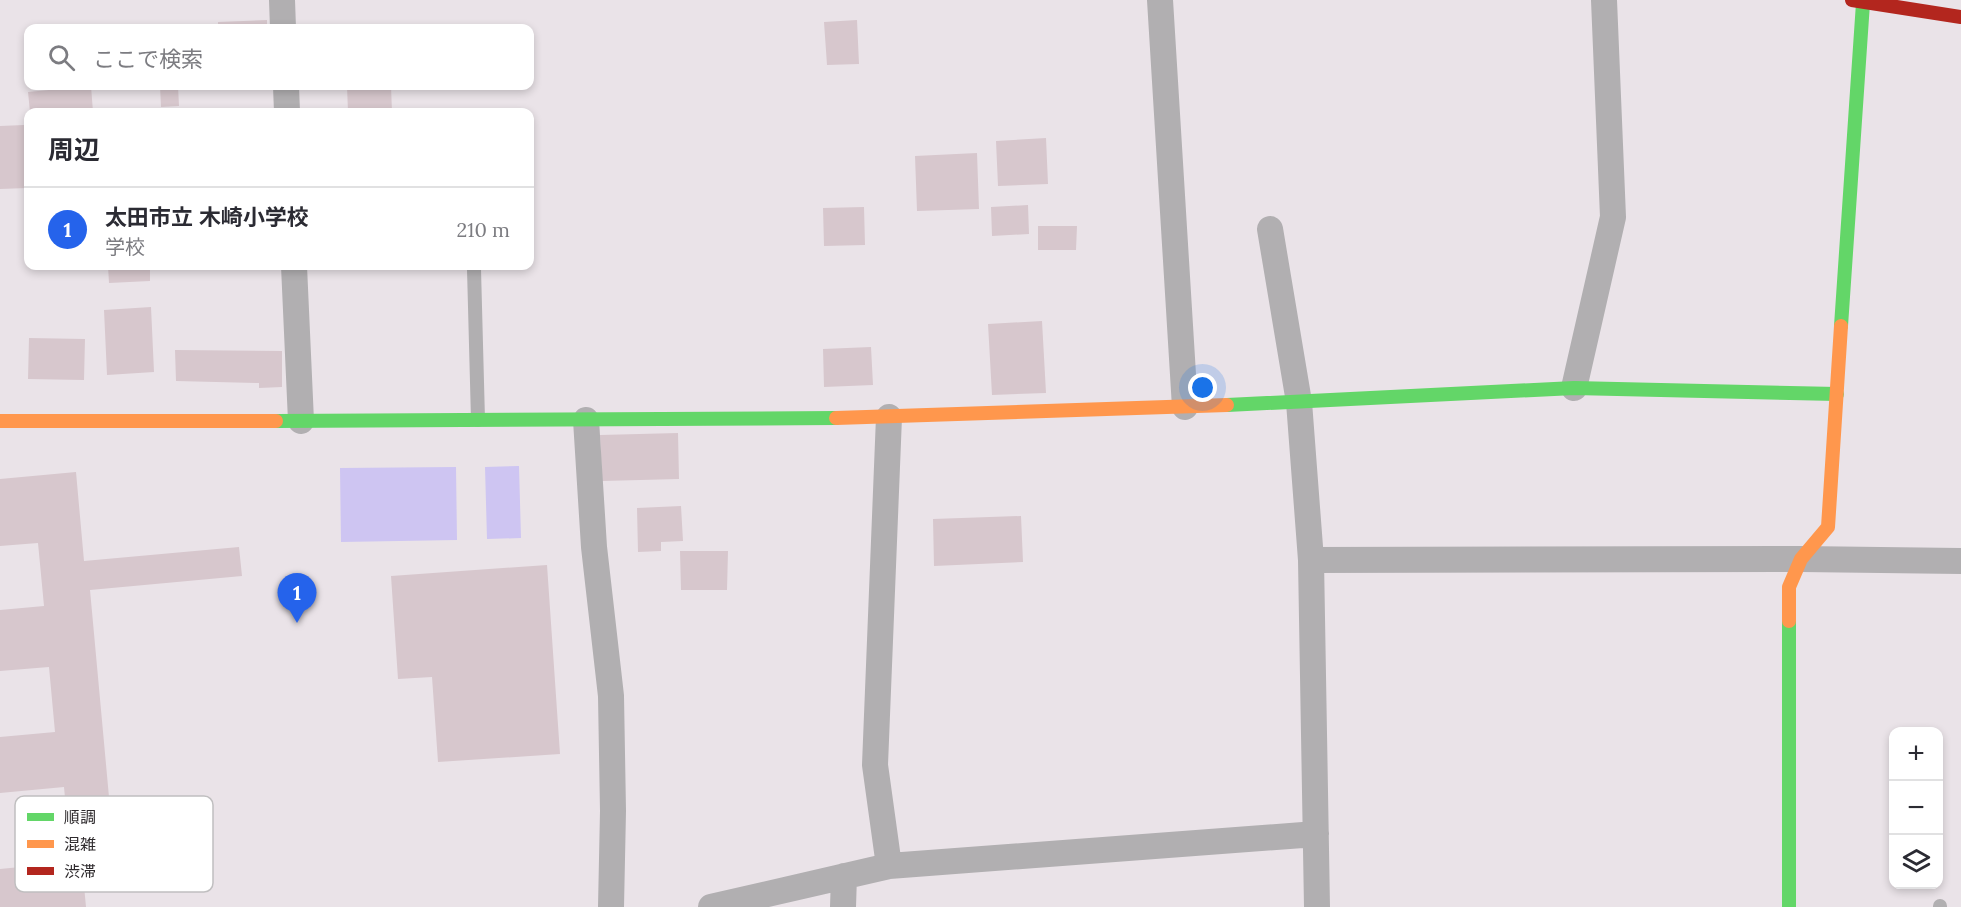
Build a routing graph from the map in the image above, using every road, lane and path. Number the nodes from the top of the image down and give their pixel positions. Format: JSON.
{"nodes":[{"id":1,"x":282,"y":0,"type":"edge"},
{"id":2,"x":1160,"y":0,"type":"edge"},
{"id":3,"x":1604,"y":0,"type":"edge"},
{"id":4,"x":1857,"y":1,"type":"edge"},
{"id":5,"x":1961,"y":17,"type":"edge"},
{"id":6,"x":283,"y":24,"type":"edge"},
{"id":7,"x":286,"y":90,"type":"edge"},
{"id":8,"x":287,"y":108,"type":"edge"},
{"id":9,"x":1270,"y":229,"type":"dead end"},
{"id":10,"x":294,"y":270,"type":"edge"},
{"id":11,"x":474,"y":270,"type":"edge"},
{"id":12,"x":1574,"y":388,"type":"junction"},
{"id":13,"x":1837,"y":394,"type":"junction"},
{"id":14,"x":1299,"y":402,"type":"junction"},
{"id":15,"x":1185,"y":407,"type":"junction"},
{"id":16,"x":889,"y":417,"type":"junction"},
{"id":17,"x":478,"y":420,"type":"junction"},
{"id":18,"x":586,"y":420,"type":"junction"},
{"id":19,"x":0,"y":421,"type":"edge"},
{"id":20,"x":301,"y":421,"type":"junction"},
{"id":21,"x":1801,"y":559,"type":"junction"},
{"id":22,"x":1311,"y":560,"type":"junction"},
{"id":23,"x":1961,"y":561,"type":"edge"},
{"id":24,"x":1316,"y":834,"type":"junction"},
{"id":25,"x":889,"y":866,"type":"junction"},
{"id":26,"x":844,"y":876,"type":"junction"},
{"id":27,"x":611,"y":907,"type":"edge"},
{"id":28,"x":711,"y":907,"type":"edge"},
{"id":29,"x":843,"y":907,"type":"edge"},
{"id":30,"x":1317,"y":907,"type":"edge"},
{"id":31,"x":1789,"y":907,"type":"edge"}],
"edges":[{"from":1,"to":6,"type":"street"},
{"from":2,"to":15,"type":"street"},
{"from":3,"to":12,"type":"street"},
{"from":4,"to":5,"type":"street"},
{"from":4,"to":13,"type":"street"},
{"from":7,"to":8,"type":"street"},
{"from":9,"to":14,"type":"street"},
{"from":10,"to":20,"type":"street"},
{"from":11,"to":17,"type":"lane"},
{"from":12,"to":13,"type":"street"},
{"from":12,"to":14,"type":"street"},
{"from":13,"to":21,"type":"street"},
{"from":14,"to":15,"type":"street"},
{"from":14,"to":22,"type":"street"},
{"from":15,"to":16,"type":"street"},
{"from":16,"to":18,"type":"street"},
{"from":16,"to":25,"type":"street"},
{"from":17,"to":18,"type":"street"},
{"from":17,"to":20,"type":"street"},
{"from":18,"to":27,"type":"street"},
{"from":19,"to":20,"type":"street"},
{"from":21,"to":22,"type":"street"},
{"from":21,"to":23,"type":"street"},
{"from":21,"to":31,"type":"street"},
{"from":22,"to":24,"type":"street"},
{"from":24,"to":25,"type":"street"},
{"from":24,"to":30,"type":"street"},
{"from":25,"to":26,"type":"street"},
{"from":26,"to":28,"type":"street"},
{"from":26,"to":29,"type":"street"}]}
